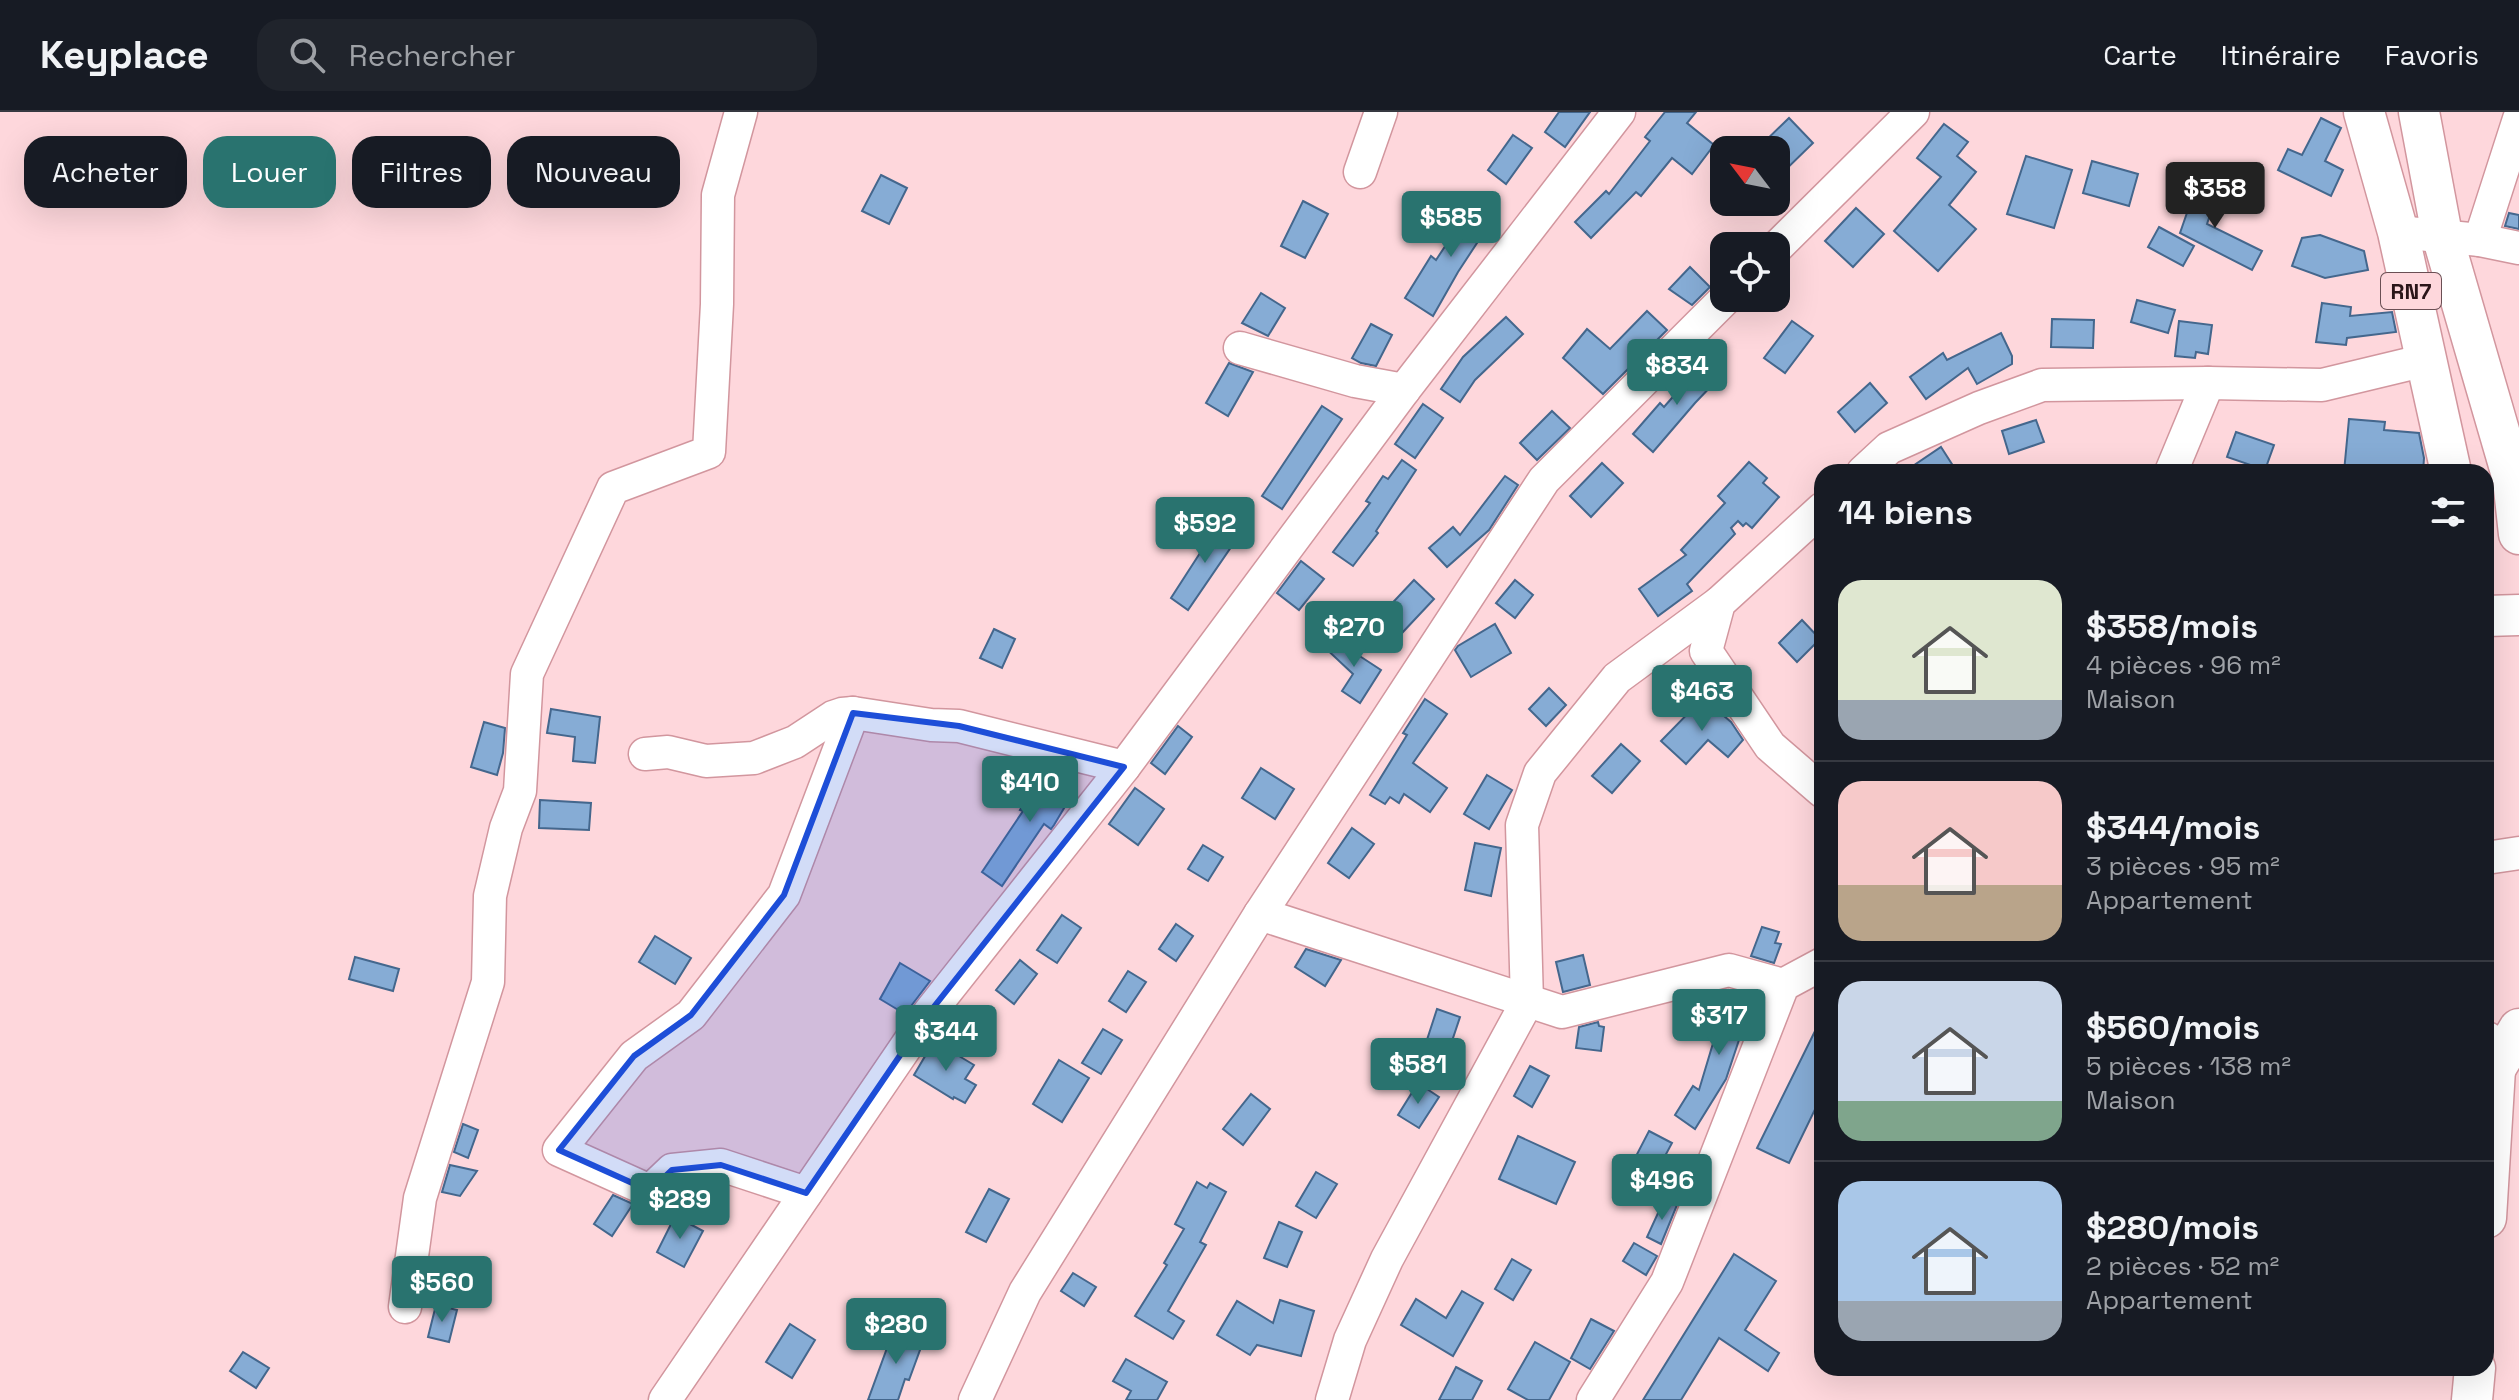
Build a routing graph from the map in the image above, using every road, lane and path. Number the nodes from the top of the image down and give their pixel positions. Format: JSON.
{"nodes":[{"id":1,"x":741,"y":112,"type":"edge"},
{"id":2,"x":1381,"y":112,"type":"edge"},
{"id":3,"x":1619,"y":112,"type":"edge"},
{"id":4,"x":1913,"y":112,"type":"edge"},
{"id":5,"x":2364,"y":112,"type":"edge"},
{"id":6,"x":2419,"y":112,"type":"edge"},
{"id":7,"x":2519,"y":119,"type":"edge"},
{"id":8,"x":1360,"y":172,"type":"dead end"},
{"id":9,"x":2398,"y":232,"type":"junction"},
{"id":10,"x":1790,"y":234,"type":"edge"},
{"id":11,"x":2461,"y":238,"type":"junction"},
{"id":12,"x":2519,"y":248,"type":"edge"},
{"id":13,"x":1712,"y":312,"type":"edge"},
{"id":14,"x":1240,"y":348,"type":"dead end"},
{"id":15,"x":2426,"y":360,"type":"junction"},
{"id":16,"x":2208,"y":383,"type":"junction"},
{"id":17,"x":1404,"y":390,"type":"junction"},
{"id":18,"x":1872,"y":464,"type":"edge"},
{"id":19,"x":2174,"y":464,"type":"edge"},
{"id":20,"x":2449,"y":464,"type":"edge"},
{"id":21,"x":1814,"y":516,"type":"edge"},
{"id":22,"x":2519,"y":534,"type":"edge"},
{"id":23,"x":1719,"y":603,"type":"junction"},
{"id":24,"x":2519,"y":615,"type":"edge"},
{"id":25,"x":2494,"y":616,"type":"edge"},
{"id":26,"x":853,"y":713,"type":"junction"},
{"id":27,"x":645,"y":754,"type":"dead end"},
{"id":28,"x":1124,"y":767,"type":"junction"},
{"id":29,"x":1814,"y":784,"type":"edge"},
{"id":30,"x":2519,"y":853,"type":"edge"},
{"id":31,"x":2494,"y":857,"type":"edge"},
{"id":32,"x":1260,"y":914,"type":"junction"},
{"id":33,"x":1814,"y":968,"type":"edge"},
{"id":34,"x":1783,"y":985,"type":"junction"},
{"id":35,"x":1527,"y":1002,"type":"junction"},
{"id":36,"x":2519,"y":1029,"type":"edge"},
{"id":37,"x":2494,"y":1052,"type":"edge"},
{"id":38,"x":2494,"y":1070,"type":"edge"},
{"id":39,"x":2506,"y":1114,"type":"edge"},
{"id":40,"x":2494,"y":1176,"type":"edge"},
{"id":41,"x":806,"y":1193,"type":"junction"},
{"id":42,"x":405,"y":1307,"type":"dead end"},
{"id":43,"x":2474,"y":1376,"type":"edge"},
{"id":44,"x":665,"y":1400,"type":"edge"},
{"id":45,"x":975,"y":1400,"type":"edge"},
{"id":46,"x":1332,"y":1400,"type":"edge"},
{"id":47,"x":1593,"y":1400,"type":"edge"},
{"id":48,"x":2472,"y":1400,"type":"edge"}],
"edges":[{"from":1,"to":42,"type":"street"},
{"from":2,"to":8,"type":"street"},
{"from":3,"to":17,"type":"street"},
{"from":4,"to":10,"type":"street"},
{"from":5,"to":9,"type":"main road","number":"RN7"},
{"from":6,"to":11,"type":"main road","number":"RN7"},
{"from":7,"to":11,"type":"street"},
{"from":9,"to":11,"type":"street"},
{"from":9,"to":15,"type":"main road","number":"RN7"},
{"from":11,"to":12,"type":"street"},
{"from":11,"to":22,"type":"main road","number":"RN7"},
{"from":13,"to":32,"type":"street"},
{"from":14,"to":17,"type":"street"},
{"from":15,"to":16,"type":"street"},
{"from":15,"to":20,"type":"main road","number":"RN7"},
{"from":16,"to":18,"type":"street"},
{"from":16,"to":19,"type":"street"},
{"from":17,"to":28,"type":"street"},
{"from":21,"to":23,"type":"street"},
{"from":23,"to":29,"type":"street"},
{"from":23,"to":35,"type":"street"},
{"from":24,"to":25,"type":"main road"},
{"from":26,"to":27,"type":"street"},
{"from":26,"to":28,"type":"street"},
{"from":26,"to":41,"type":"street"},
{"from":28,"to":41,"type":"street"},
{"from":30,"to":31,"type":"street"},
{"from":32,"to":35,"type":"street"},
{"from":32,"to":45,"type":"street"},
{"from":33,"to":34,"type":"street"},
{"from":34,"to":35,"type":"street"},
{"from":34,"to":47,"type":"street"},
{"from":35,"to":46,"type":"street"},
{"from":36,"to":37,"type":"main road"},
{"from":38,"to":39,"type":"main road"},
{"from":39,"to":40,"type":"main road"},
{"from":41,"to":44,"type":"street"},
{"from":43,"to":48,"type":"main road"}]}
